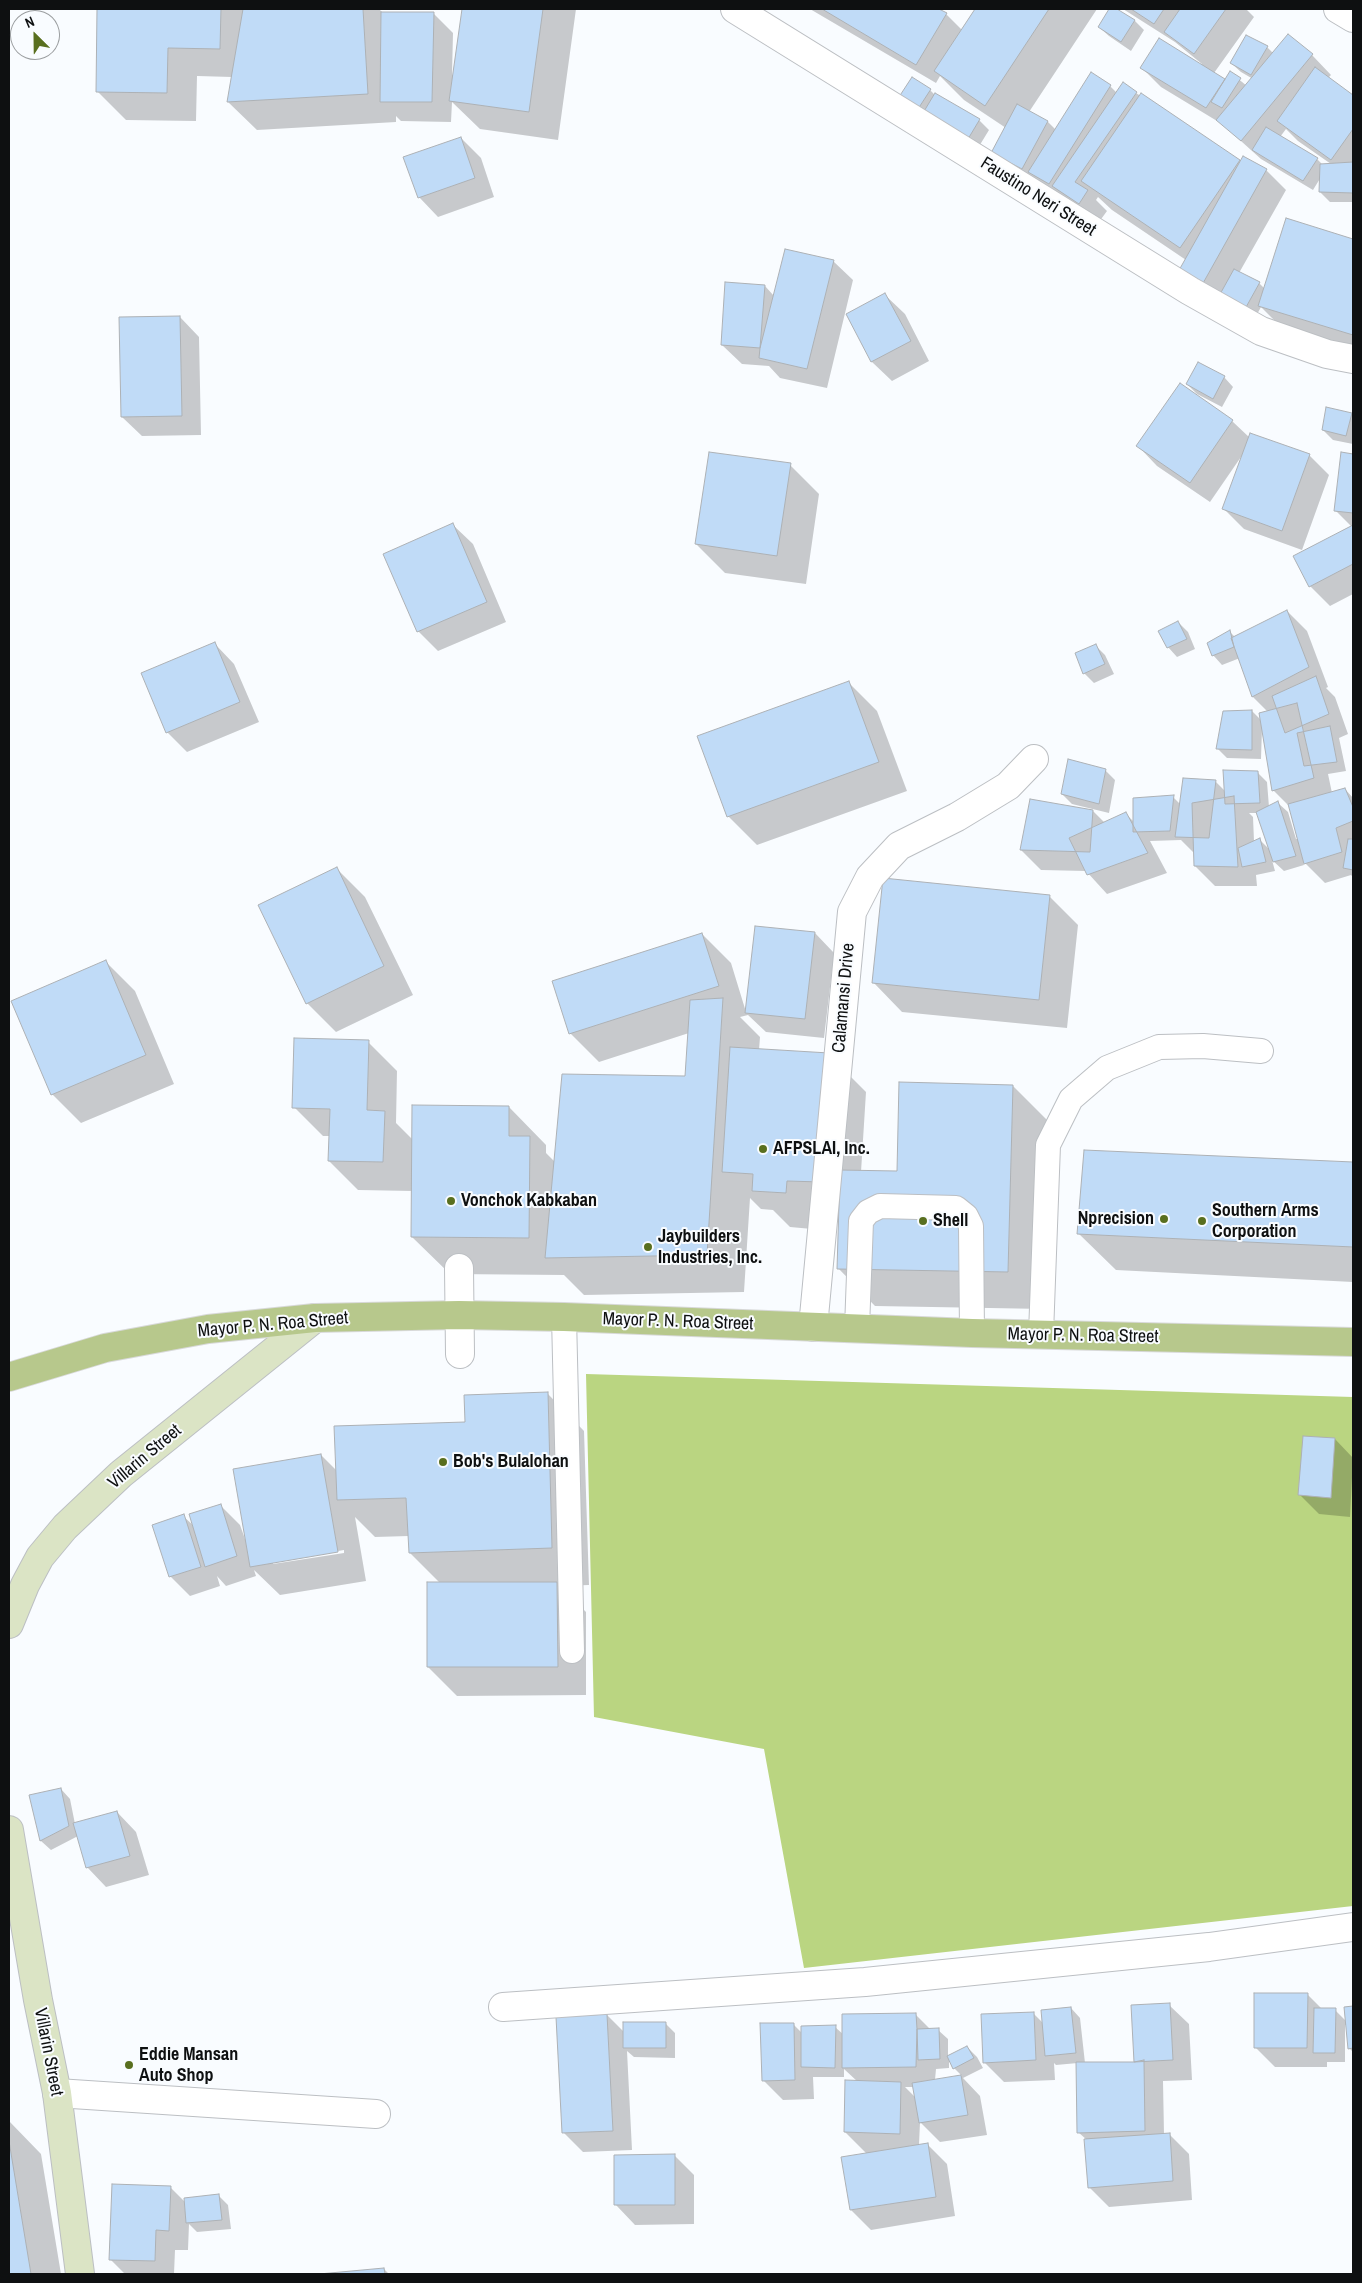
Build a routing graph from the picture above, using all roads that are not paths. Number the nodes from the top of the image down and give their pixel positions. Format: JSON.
{"nodes":[{"id":1,"x":735,"y":9,"type":"edge"},
{"id":2,"x":1338,"y":9,"type":"edge"},
{"id":3,"x":1353,"y":18,"type":"edge"},
{"id":4,"x":1353,"y":359,"type":"edge"},
{"id":5,"x":1034,"y":759,"type":"dead end"},
{"id":6,"x":1260,"y":1051,"type":"dead end"},
{"id":7,"x":459,"y":1268,"type":"dead end"},
{"id":8,"x":459,"y":1316,"type":"junction"},
{"id":9,"x":564,"y":1317,"type":"junction"},
{"id":10,"x":315,"y":1318,"type":"junction"},
{"id":11,"x":813,"y":1327,"type":"junction"},
{"id":12,"x":858,"y":1328,"type":"junction"},
{"id":13,"x":972,"y":1333,"type":"junction"},
{"id":14,"x":1041,"y":1334,"type":"junction"},
{"id":15,"x":1353,"y":1342,"type":"edge"},
{"id":16,"x":460,"y":1354,"type":"dead end"},
{"id":17,"x":9,"y":1376,"type":"edge"},
{"id":18,"x":9,"y":1624,"type":"edge"},
{"id":19,"x":572,"y":1652,"type":"dead end"},
{"id":20,"x":9,"y":1830,"type":"edge"},
{"id":21,"x":1353,"y":1927,"type":"edge"},
{"id":22,"x":503,"y":2007,"type":"dead end"},
{"id":23,"x":57,"y":2093,"type":"junction"},
{"id":24,"x":376,"y":2114,"type":"dead end"},
{"id":25,"x":80,"y":2274,"type":"edge"}],
"edges":[{"from":1,"to":4,"type":"street","name":"Faustino Neri Street"},
{"from":2,"to":3,"type":"street"},
{"from":5,"to":11,"type":"street","name":"Calamansi Drive"},
{"from":6,"to":14,"type":"lane"},
{"from":7,"to":8,"type":"street"},
{"from":8,"to":9,"type":"main road","name":"Mayor P. N. Roa Street"},
{"from":8,"to":10,"type":"main road","name":"Mayor P. N. Roa Street"},
{"from":8,"to":16,"type":"street"},
{"from":9,"to":11,"type":"main road","name":"Mayor P. N. Roa Street"},
{"from":9,"to":19,"type":"lane"},
{"from":10,"to":17,"type":"main road","name":"Mayor P. N. Roa Street"},
{"from":10,"to":18,"type":"main road","name":"Villarin Street"},
{"from":11,"to":12,"type":"main road","name":"Mayor P. N. Roa Street"},
{"from":12,"to":13,"type":"main road","name":"Mayor P. N. Roa Street"},
{"from":12,"to":13,"type":"lane"},
{"from":13,"to":14,"type":"main road","name":"Mayor P. N. Roa Street"},
{"from":14,"to":15,"type":"main road","name":"Mayor P. N. Roa Street"},
{"from":20,"to":23,"type":"main road","name":"Villarin Street"},
{"from":21,"to":22,"type":"street"},
{"from":23,"to":24,"type":"street"},
{"from":23,"to":25,"type":"main road","name":"Villarin Street"}]}
